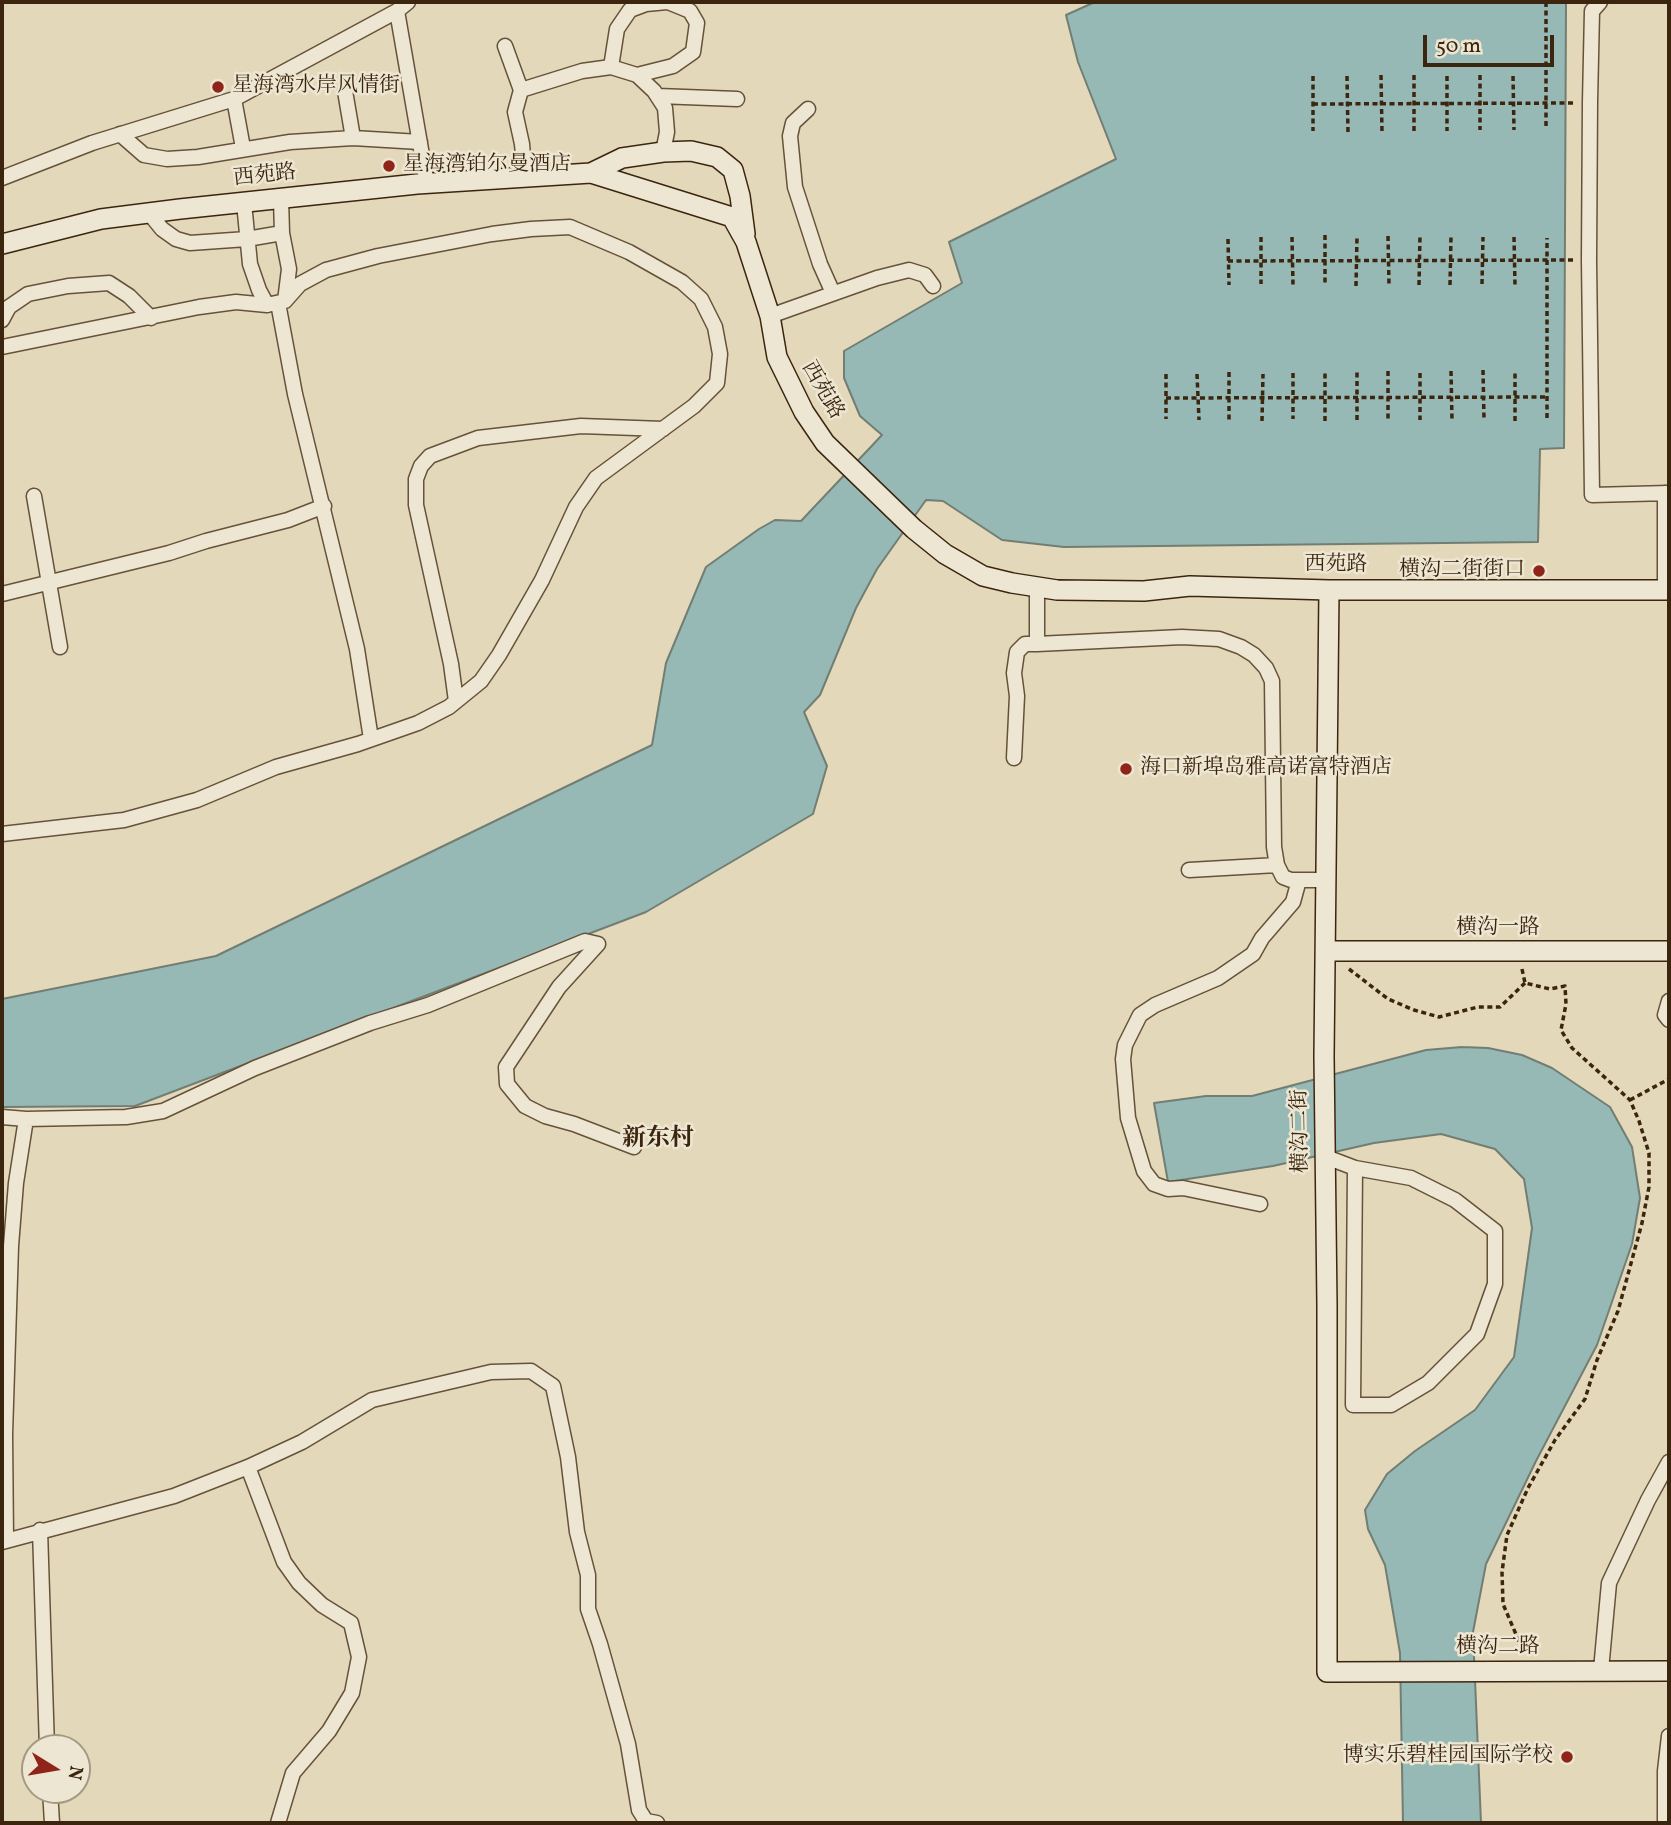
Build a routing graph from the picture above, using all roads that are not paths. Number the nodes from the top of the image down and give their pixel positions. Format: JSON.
{"nodes":[{"id":1,"x":667,"y":2,"type":"edge"},
{"id":2,"x":1601,"y":2,"type":"edge"},
{"id":3,"x":402,"y":6,"type":"edge"},
{"id":4,"x":505,"y":46,"type":"dead end"},
{"id":5,"x":611,"y":67,"type":"junction"},
{"id":6,"x":637,"y":75,"type":"junction"},
{"id":7,"x":521,"y":90,"type":"junction"},
{"id":8,"x":345,"y":91,"type":"dead end"},
{"id":9,"x":658,"y":96,"type":"junction"},
{"id":10,"x":234,"y":99,"type":"junction"},
{"id":11,"x":737,"y":99,"type":"dead end"},
{"id":12,"x":808,"y":109,"type":"dead end"},
{"id":13,"x":120,"y":134,"type":"junction"},
{"id":14,"x":353,"y":138,"type":"junction"},
{"id":15,"x":420,"y":142,"type":"junction"},
{"id":16,"x":243,"y":148,"type":"junction"},
{"id":17,"x":663,"y":152,"type":"junction"},
{"id":18,"x":591,"y":173,"type":"junction"},
{"id":19,"x":525,"y":177,"type":"junction"},
{"id":20,"x":2,"y":178,"type":"edge"},
{"id":21,"x":427,"y":184,"type":"junction"},
{"id":22,"x":281,"y":199,"type":"junction"},
{"id":23,"x":244,"y":203,"type":"junction"},
{"id":24,"x":149,"y":213,"type":"junction"},
{"id":25,"x":282,"y":233,"type":"junction"},
{"id":26,"x":247,"y":239,"type":"junction"},
{"id":27,"x":746,"y":242,"type":"junction"},
{"id":28,"x":2,"y":244,"type":"edge"},
{"id":29,"x":933,"y":286,"type":"dead end"},
{"id":30,"x":833,"y":293,"type":"junction"},
{"id":31,"x":277,"y":303,"type":"junction"},
{"id":32,"x":770,"y":316,"type":"junction"},
{"id":33,"x":151,"y":318,"type":"junction"},
{"id":34,"x":2,"y":320,"type":"edge"},
{"id":35,"x":2,"y":347,"type":"edge"},
{"id":36,"x":663,"y":429,"type":"junction"},
{"id":37,"x":1667,"y":494,"type":"edge"},
{"id":38,"x":34,"y":496,"type":"dead end"},
{"id":39,"x":324,"y":506,"type":"junction"},
{"id":40,"x":51,"y":583,"type":"junction"},
{"id":41,"x":1037,"y":587,"type":"junction"},
{"id":42,"x":1329,"y":590,"type":"junction"},
{"id":43,"x":1667,"y":590,"type":"edge"},
{"id":44,"x":2,"y":594,"type":"edge"},
{"id":45,"x":1037,"y":643,"type":"junction"},
{"id":46,"x":60,"y":647,"type":"dead end"},
{"id":47,"x":456,"y":701,"type":"junction"},
{"id":48,"x":372,"y":739,"type":"junction"},
{"id":49,"x":1014,"y":758,"type":"dead end"},
{"id":50,"x":2,"y":834,"type":"edge"},
{"id":51,"x":1277,"y":864,"type":"junction"},
{"id":52,"x":1189,"y":870,"type":"dead end"},
{"id":53,"x":1299,"y":880,"type":"junction"},
{"id":54,"x":1326,"y":880,"type":"junction"},
{"id":55,"x":1326,"y":951,"type":"junction"},
{"id":56,"x":1669,"y":951,"type":"edge"},
{"id":57,"x":1669,"y":1001,"type":"edge"},
{"id":58,"x":1669,"y":1020,"type":"edge"},
{"id":59,"x":2,"y":1117,"type":"edge"},
{"id":60,"x":26,"y":1119,"type":"junction"},
{"id":61,"x":634,"y":1147,"type":"dead end"},
{"id":62,"x":1326,"y":1157,"type":"junction"},
{"id":63,"x":1355,"y":1168,"type":"junction"},
{"id":64,"x":1261,"y":1204,"type":"dead end"},
{"id":65,"x":1327,"y":1339,"type":"junction"},
{"id":66,"x":1353,"y":1340,"type":"junction"},
{"id":67,"x":1669,"y":1462,"type":"edge"},
{"id":68,"x":248,"y":1467,"type":"junction"},
{"id":69,"x":40,"y":1530,"type":"junction"},
{"id":70,"x":4,"y":1541,"type":"edge"},
{"id":71,"x":1601,"y":1670,"type":"junction"},
{"id":72,"x":1669,"y":1671,"type":"edge"},
{"id":73,"x":1327,"y":1672,"type":"joint"},
{"id":74,"x":47,"y":1734,"type":"edge"},
{"id":75,"x":1669,"y":1736,"type":"edge"},
{"id":76,"x":51,"y":1804,"type":"edge"},
{"id":77,"x":52,"y":1823,"type":"edge"},
{"id":78,"x":278,"y":1823,"type":"edge"},
{"id":79,"x":657,"y":1823,"type":"edge"},
{"id":80,"x":1665,"y":1823,"type":"edge"}],
"edges":[{"from":1,"to":5,"type":"street"},
{"from":1,"to":6,"type":"street"},
{"from":2,"to":37,"type":"street"},
{"from":3,"to":10,"type":"street"},
{"from":3,"to":15,"type":"street"},
{"from":4,"to":7,"type":"street"},
{"from":5,"to":6,"type":"street"},
{"from":5,"to":7,"type":"street"},
{"from":6,"to":9,"type":"street"},
{"from":7,"to":19,"type":"street"},
{"from":8,"to":14,"type":"street"},
{"from":9,"to":11,"type":"street"},
{"from":9,"to":17,"type":"street"},
{"from":10,"to":13,"type":"street"},
{"from":10,"to":16,"type":"street"},
{"from":12,"to":30,"type":"street"},
{"from":13,"to":16,"type":"street"},
{"from":13,"to":20,"type":"street"},
{"from":14,"to":15,"type":"street"},
{"from":14,"to":16,"type":"street"},
{"from":15,"to":21,"type":"street"},
{"from":17,"to":18,"type":"main road"},
{"from":17,"to":27,"type":"main road"},
{"from":18,"to":19,"type":"main road","name":"西苑路"},
{"from":18,"to":27,"type":"main road","name":"西苑路"},
{"from":19,"to":21,"type":"main road","name":"西苑路"},
{"from":21,"to":22,"type":"main road","name":"西苑路"},
{"from":22,"to":23,"type":"main road","name":"西苑路"},
{"from":22,"to":25,"type":"street"},
{"from":23,"to":24,"type":"main road","name":"西苑路"},
{"from":23,"to":26,"type":"street"},
{"from":24,"to":26,"type":"street"},
{"from":24,"to":28,"type":"main road","name":"西苑路"},
{"from":25,"to":26,"type":"street"},
{"from":25,"to":31,"type":"street"},
{"from":26,"to":31,"type":"street"},
{"from":27,"to":32,"type":"main road","name":"西苑路"},
{"from":29,"to":30,"type":"street"},
{"from":30,"to":32,"type":"street"},
{"from":31,"to":33,"type":"street"},
{"from":31,"to":36,"type":"street"},
{"from":31,"to":39,"type":"street"},
{"from":32,"to":41,"type":"main road","name":"西苑路"},
{"from":33,"to":34,"type":"street"},
{"from":33,"to":35,"type":"street"},
{"from":36,"to":47,"type":"street"},
{"from":36,"to":47,"type":"street"},
{"from":37,"to":43,"type":"street"},
{"from":38,"to":40,"type":"street"},
{"from":39,"to":40,"type":"street"},
{"from":39,"to":48,"type":"street"},
{"from":40,"to":44,"type":"street"},
{"from":40,"to":46,"type":"street"},
{"from":41,"to":42,"type":"main road","name":"西苑路"},
{"from":41,"to":45,"type":"street"},
{"from":42,"to":43,"type":"main road","name":"西苑路"},
{"from":42,"to":54,"type":"main road","name":"横沟二街"},
{"from":45,"to":49,"type":"street"},
{"from":45,"to":51,"type":"street"},
{"from":47,"to":48,"type":"street"},
{"from":48,"to":50,"type":"street"},
{"from":51,"to":52,"type":"street"},
{"from":51,"to":53,"type":"street"},
{"from":53,"to":54,"type":"street"},
{"from":53,"to":64,"type":"street"},
{"from":54,"to":55,"type":"main road","name":"横沟二街"},
{"from":55,"to":56,"type":"main road","name":"横沟一路"},
{"from":55,"to":62,"type":"main road","name":"横沟二街"},
{"from":57,"to":58,"type":"street"},
{"from":59,"to":60,"type":"street"},
{"from":60,"to":61,"type":"street"},
{"from":60,"to":70,"type":"street"},
{"from":62,"to":63,"type":"street"},
{"from":62,"to":65,"type":"main road","name":"横沟二街"},
{"from":63,"to":66,"type":"street"},
{"from":63,"to":66,"type":"street"},
{"from":65,"to":66,"type":"street"},
{"from":65,"to":73,"type":"main road","name":"横沟二街"},
{"from":67,"to":71,"type":"street"},
{"from":68,"to":69,"type":"street"},
{"from":68,"to":78,"type":"street"},
{"from":68,"to":79,"type":"street"},
{"from":69,"to":70,"type":"street"},
{"from":69,"to":74,"type":"street"},
{"from":71,"to":72,"type":"main road","name":"横沟二路"},
{"from":71,"to":73,"type":"main road","name":"横沟二路"},
{"from":75,"to":80,"type":"street"},
{"from":76,"to":77,"type":"street"}]}
